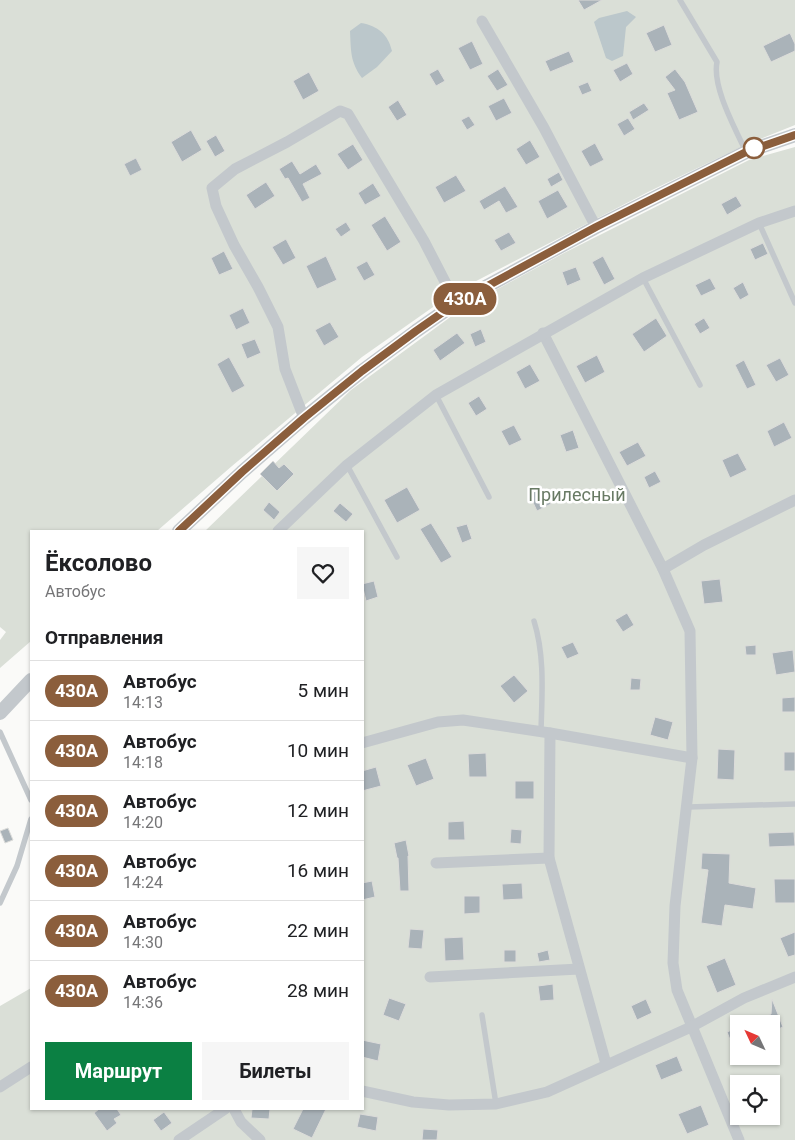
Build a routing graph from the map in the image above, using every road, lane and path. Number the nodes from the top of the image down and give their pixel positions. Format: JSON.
{"nodes":[{"id":1,"x":680,"y":0,"type":"edge"},
{"id":2,"x":482,"y":21,"type":"dead end"},
{"id":3,"x":795,"y":135,"type":"edge"},
{"id":4,"x":746,"y":152,"type":"junction"},
{"id":5,"x":795,"y":211,"type":"edge"},
{"id":6,"x":759,"y":223,"type":"junction"},
{"id":7,"x":596,"y":227,"type":"junction"},
{"id":8,"x":643,"y":278,"type":"junction"},
{"id":9,"x":456,"y":303,"type":"junction"},
{"id":10,"x":795,"y":303,"type":"edge"},
{"id":11,"x":544,"y":332,"type":"junction"},
{"id":12,"x":700,"y":385,"type":"dead end"},
{"id":13,"x":436,"y":395,"type":"junction"},
{"id":14,"x":304,"y":418,"type":"junction"},
{"id":15,"x":347,"y":465,"type":"junction"},
{"id":16,"x":489,"y":497,"type":"dead end"},
{"id":17,"x":795,"y":500,"type":"edge"},
{"id":18,"x":180,"y":530,"type":"edge"},
{"id":19,"x":279,"y":530,"type":"edge"},
{"id":20,"x":397,"y":557,"type":"dead end"},
{"id":21,"x":663,"y":569,"type":"junction"},
{"id":22,"x":534,"y":621,"type":"dead end"},
{"id":23,"x":30,"y":681,"type":"edge"},
{"id":24,"x":0,"y":713,"type":"edge"},
{"id":25,"x":0,"y":732,"type":"edge"},
{"id":26,"x":546,"y":732,"type":"junction"},
{"id":27,"x":364,"y":743,"type":"edge"},
{"id":28,"x":692,"y":758,"type":"junction"},
{"id":29,"x":30,"y":798,"type":"edge"},
{"id":30,"x":795,"y":804,"type":"edge"},
{"id":31,"x":688,"y":807,"type":"junction"},
{"id":32,"x":30,"y":822,"type":"edge"},
{"id":33,"x":549,"y":858,"type":"junction"},
{"id":34,"x":436,"y":863,"type":"dead end"},
{"id":35,"x":0,"y":903,"type":"edge"},
{"id":36,"x":579,"y":969,"type":"junction"},
{"id":37,"x":430,"y":976,"type":"dead end"},
{"id":38,"x":795,"y":977,"type":"edge"},
{"id":39,"x":482,"y":1015,"type":"dead end"},
{"id":40,"x":691,"y":1027,"type":"junction"},
{"id":41,"x":606,"y":1064,"type":"junction"},
{"id":42,"x":30,"y":1069,"type":"edge"},
{"id":43,"x":0,"y":1087,"type":"edge"},
{"id":44,"x":364,"y":1091,"type":"edge"},
{"id":45,"x":496,"y":1104,"type":"junction"},
{"id":46,"x":224,"y":1110,"type":"edge"},
{"id":47,"x":235,"y":1110,"type":"edge"},
{"id":48,"x":179,"y":1140,"type":"edge"},
{"id":49,"x":260,"y":1140,"type":"edge"},
{"id":50,"x":739,"y":1140,"type":"edge"}],
"edges":[{"from":1,"to":4,"type":"lane"},
{"from":2,"to":7,"type":"street"},
{"from":3,"to":4,"type":"street"},
{"from":4,"to":7,"type":"street"},
{"from":5,"to":6,"type":"street"},
{"from":6,"to":8,"type":"street"},
{"from":6,"to":10,"type":"lane"},
{"from":7,"to":9,"type":"street"},
{"from":8,"to":11,"type":"street"},
{"from":8,"to":12,"type":"lane"},
{"from":9,"to":14,"type":"street"},
{"from":9,"to":14,"type":"street"},
{"from":11,"to":13,"type":"street"},
{"from":11,"to":21,"type":"street"},
{"from":13,"to":15,"type":"street"},
{"from":13,"to":16,"type":"lane"},
{"from":14,"to":18,"type":"street"},
{"from":15,"to":19,"type":"street"},
{"from":15,"to":20,"type":"lane"},
{"from":17,"to":21,"type":"street"},
{"from":21,"to":28,"type":"street"},
{"from":22,"to":26,"type":"lane"},
{"from":23,"to":24,"type":"street"},
{"from":25,"to":29,"type":"lane"},
{"from":26,"to":27,"type":"street"},
{"from":26,"to":28,"type":"street"},
{"from":26,"to":33,"type":"street"},
{"from":28,"to":31,"type":"street"},
{"from":30,"to":31,"type":"lane"},
{"from":31,"to":40,"type":"street"},
{"from":32,"to":35,"type":"lane"},
{"from":33,"to":34,"type":"street"},
{"from":33,"to":36,"type":"street"},
{"from":36,"to":37,"type":"street"},
{"from":36,"to":41,"type":"street"},
{"from":38,"to":40,"type":"street"},
{"from":39,"to":45,"type":"lane"},
{"from":40,"to":41,"type":"street"},
{"from":40,"to":50,"type":"street"},
{"from":41,"to":45,"type":"street"},
{"from":42,"to":43,"type":"street"},
{"from":44,"to":45,"type":"street"},
{"from":46,"to":48,"type":"street"},
{"from":47,"to":49,"type":"street"}]}
